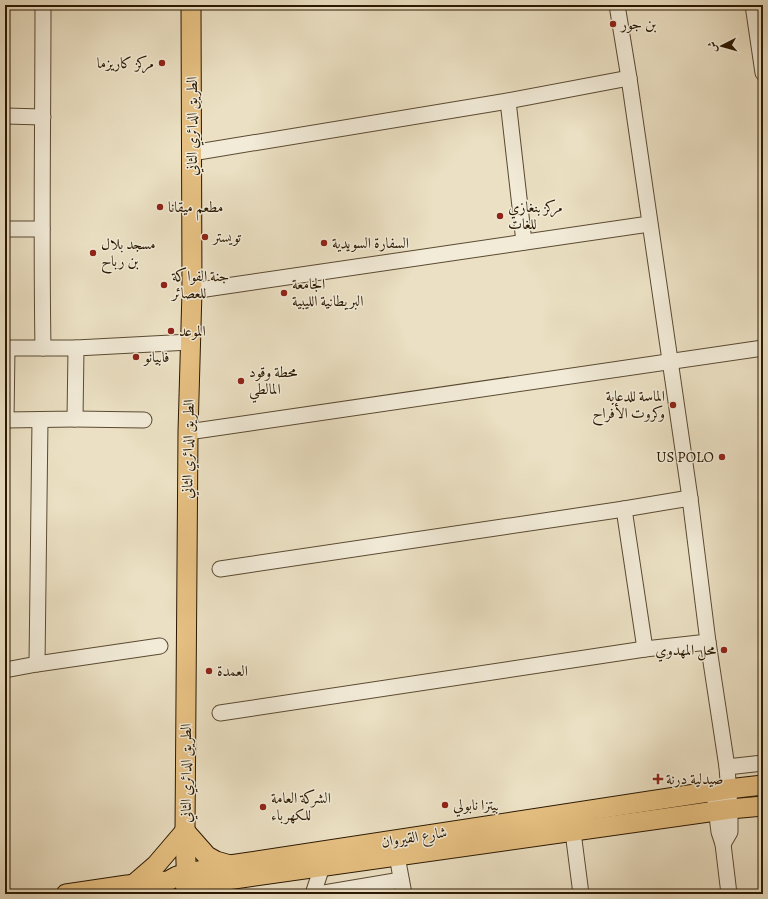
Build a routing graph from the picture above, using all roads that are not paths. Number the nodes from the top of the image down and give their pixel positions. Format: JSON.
{"nodes":[{"id":1,"x":43,"y":5,"type":"edge"},
{"id":2,"x":191,"y":5,"type":"edge"},
{"id":3,"x":617,"y":5,"type":"edge"},
{"id":4,"x":753,"y":5,"type":"edge"},
{"id":5,"x":763,"y":68,"type":"edge"},
{"id":6,"x":629,"y":78,"type":"junction"},
{"id":7,"x":508,"y":101,"type":"junction"},
{"id":8,"x":5,"y":116,"type":"edge"},
{"id":9,"x":43,"y":117,"type":"junction"},
{"id":10,"x":192,"y":153,"type":"junction"},
{"id":11,"x":649,"y":224,"type":"junction"},
{"id":12,"x":5,"y":229,"type":"edge"},
{"id":13,"x":42,"y":229,"type":"junction"},
{"id":14,"x":524,"y":242,"type":"junction"},
{"id":15,"x":192,"y":291,"type":"junction"},
{"id":16,"x":190,"y":342,"type":"junction"},
{"id":17,"x":6,"y":348,"type":"edge"},
{"id":18,"x":43,"y":348,"type":"junction"},
{"id":19,"x":76,"y":348,"type":"junction"},
{"id":20,"x":763,"y":348,"type":"edge"},
{"id":21,"x":670,"y":362,"type":"junction"},
{"id":22,"x":75,"y":419,"type":"junction"},
{"id":23,"x":5,"y":420,"type":"edge"},
{"id":24,"x":40,"y":420,"type":"junction"},
{"id":25,"x":144,"y":420,"type":"dead end"},
{"id":26,"x":188,"y":432,"type":"junction"},
{"id":27,"x":690,"y":498,"type":"junction"},
{"id":28,"x":624,"y":509,"type":"junction"},
{"id":29,"x":220,"y":569,"type":"dead end"},
{"id":30,"x":708,"y":642,"type":"junction"},
{"id":31,"x":160,"y":646,"type":"dead end"},
{"id":32,"x":645,"y":649,"type":"junction"},
{"id":33,"x":36,"y":664,"type":"junction"},
{"id":34,"x":5,"y":670,"type":"edge"},
{"id":35,"x":220,"y":713,"type":"dead end"},
{"id":36,"x":763,"y":763,"type":"edge"},
{"id":37,"x":727,"y":767,"type":"junction"},
{"id":38,"x":763,"y":785,"type":"edge"},
{"id":39,"x":721,"y":790,"type":"junction"},
{"id":40,"x":763,"y":806,"type":"edge"},
{"id":41,"x":723,"y":810,"type":"junction"},
{"id":42,"x":186,"y":831,"type":"junction"},
{"id":43,"x":573,"y":832,"type":"junction"},
{"id":44,"x":397,"y":856,"type":"junction"},
{"id":45,"x":322,"y":867,"type":"junction"},
{"id":46,"x":225,"y":873,"type":"junction"},
{"id":47,"x":187,"y":884,"type":"edge"},
{"id":48,"x":402,"y":887,"type":"edge"},
{"id":49,"x":136,"y":888,"type":"edge"},
{"id":50,"x":66,"y":894,"type":"edge"},
{"id":51,"x":204,"y":894,"type":"edge"},
{"id":52,"x":314,"y":894,"type":"edge"},
{"id":53,"x":318,"y":894,"type":"edge"},
{"id":54,"x":581,"y":894,"type":"edge"},
{"id":55,"x":729,"y":894,"type":"edge"}],
"edges":[{"from":1,"to":9,"type":"street"},
{"from":2,"to":10,"type":"main road","name":"الطريق الدائري الثاني"},
{"from":3,"to":6,"type":"street"},
{"from":4,"to":5,"type":"street"},
{"from":6,"to":7,"type":"street"},
{"from":6,"to":11,"type":"street"},
{"from":7,"to":10,"type":"street"},
{"from":7,"to":14,"type":"street"},
{"from":8,"to":9,"type":"street"},
{"from":9,"to":13,"type":"street"},
{"from":10,"to":15,"type":"main road","name":"الطريق الدائري الثاني"},
{"from":11,"to":14,"type":"street"},
{"from":11,"to":21,"type":"street"},
{"from":12,"to":13,"type":"street"},
{"from":13,"to":18,"type":"street"},
{"from":14,"to":15,"type":"street"},
{"from":15,"to":16,"type":"main road","name":"الطريق الدائري الثاني"},
{"from":16,"to":19,"type":"street"},
{"from":16,"to":26,"type":"main road","name":"الطريق الدائري الثاني"},
{"from":17,"to":18,"type":"street"},
{"from":17,"to":23,"type":"street"},
{"from":18,"to":19,"type":"street"},
{"from":19,"to":22,"type":"street"},
{"from":20,"to":21,"type":"street"},
{"from":21,"to":26,"type":"street"},
{"from":21,"to":27,"type":"street"},
{"from":22,"to":24,"type":"street"},
{"from":22,"to":25,"type":"street"},
{"from":23,"to":24,"type":"street"},
{"from":24,"to":33,"type":"street"},
{"from":26,"to":42,"type":"main road","name":"الطريق الدائري الثاني"},
{"from":27,"to":28,"type":"street"},
{"from":27,"to":30,"type":"street"},
{"from":28,"to":29,"type":"street"},
{"from":28,"to":32,"type":"street"},
{"from":30,"to":32,"type":"street"},
{"from":30,"to":37,"type":"street"},
{"from":31,"to":33,"type":"street"},
{"from":32,"to":35,"type":"street"},
{"from":33,"to":34,"type":"street"},
{"from":36,"to":37,"type":"street"},
{"from":37,"to":39,"type":"street"},
{"from":38,"to":39,"type":"main road","name":"شارع القيروان"},
{"from":39,"to":41,"type":"street"},
{"from":39,"to":46,"type":"main road","name":"شارع القيروان"},
{"from":40,"to":41,"type":"main road"},
{"from":41,"to":43,"type":"main road"},
{"from":41,"to":55,"type":"street"},
{"from":42,"to":46,"type":"main road"},
{"from":42,"to":47,"type":"main road","name":"الطريق الدائري الثاني"},
{"from":42,"to":49,"type":"main road"},
{"from":43,"to":44,"type":"main road"},
{"from":43,"to":54,"type":"street"},
{"from":44,"to":45,"type":"main road"},
{"from":44,"to":48,"type":"street"},
{"from":45,"to":46,"type":"main road"},
{"from":45,"to":52,"type":"street"},
{"from":46,"to":47,"type":"main road"},
{"from":46,"to":51,"type":"main road"},
{"from":47,"to":49,"type":"main road"},
{"from":48,"to":53,"type":"street"},
{"from":49,"to":50,"type":"main road"}]}
